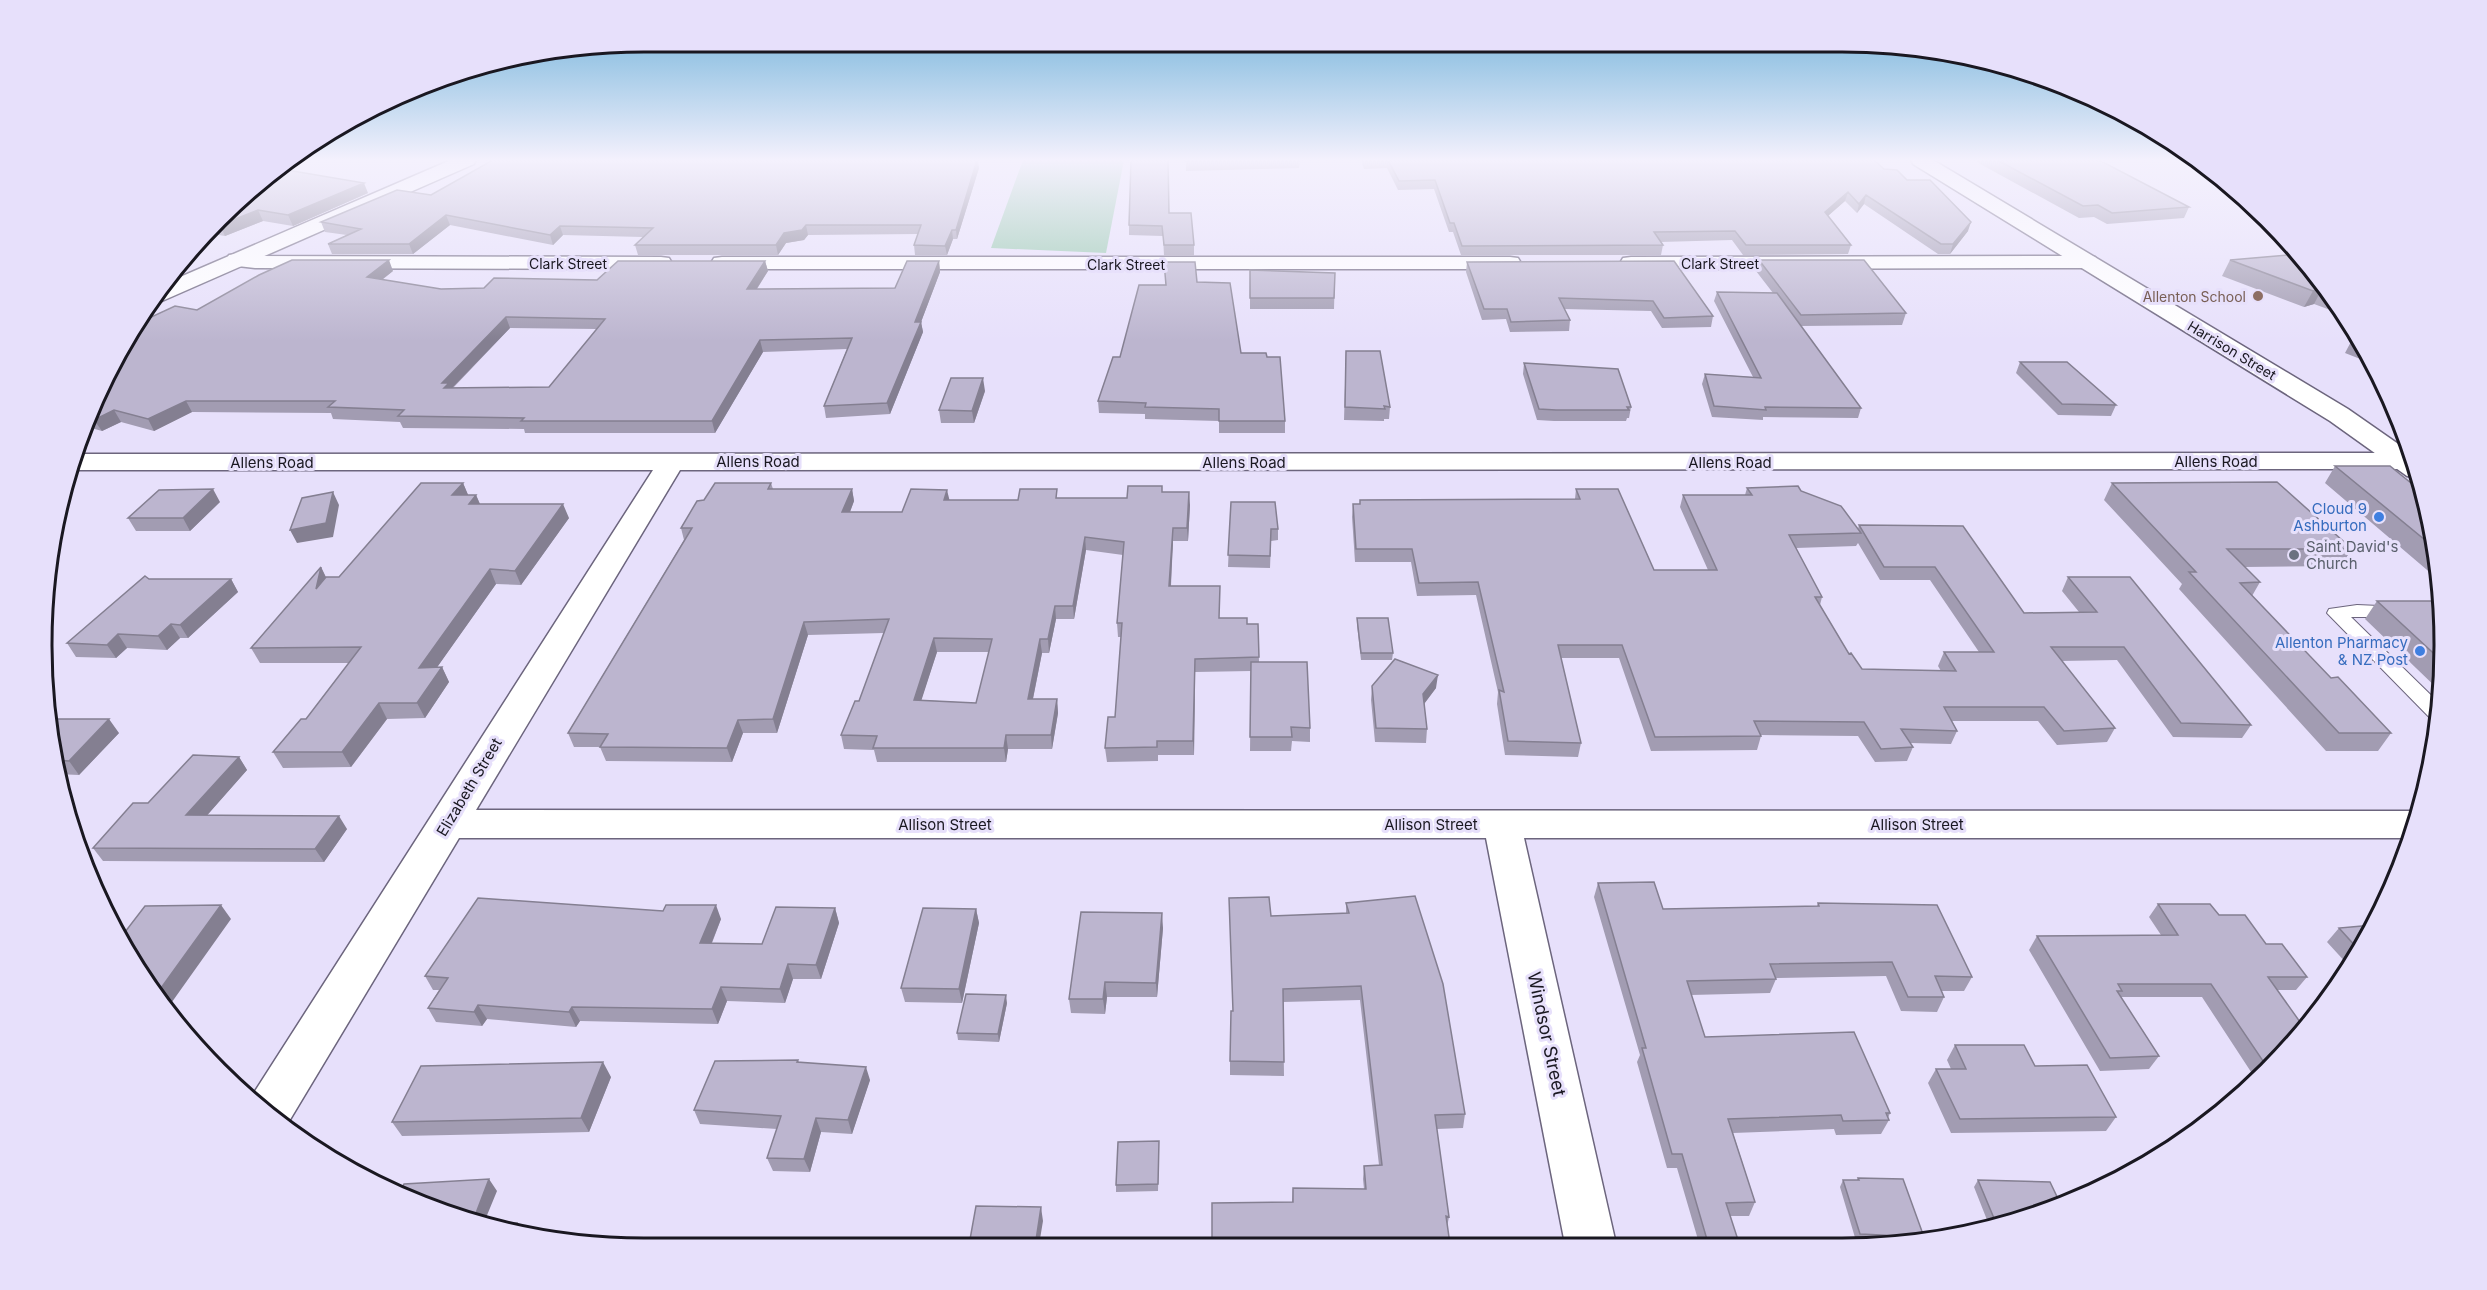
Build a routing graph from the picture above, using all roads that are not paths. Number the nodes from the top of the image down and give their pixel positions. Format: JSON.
{"nodes":[{"id":1,"x":329,"y":220,"type":"edge"},
{"id":2,"x":2019,"y":220,"type":"edge"},
{"id":3,"x":237,"y":260,"type":"junction"},
{"id":4,"x":2087,"y":262,"type":"junction"},
{"id":5,"x":680,"y":263,"type":"edge"},
{"id":6,"x":704,"y":263,"type":"edge"},
{"id":7,"x":1534,"y":263,"type":"edge"},
{"id":8,"x":1605,"y":263,"type":"edge"},
{"id":9,"x":172,"y":288,"type":"edge"},
{"id":10,"x":2404,"y":458,"type":"edge"},
{"id":11,"x":672,"y":461,"type":"junction"},
{"id":12,"x":82,"y":462,"type":"edge"},
{"id":13,"x":2406,"y":464,"type":"edge"},
{"id":14,"x":2409,"y":610,"type":"edge"},
{"id":15,"x":2431,"y":707,"type":"edge"},
{"id":16,"x":447,"y":824,"type":"junction"},
{"id":17,"x":1502,"y":824,"type":"junction"},
{"id":18,"x":2406,"y":824,"type":"edge"},
{"id":19,"x":272,"y":1105,"type":"edge"},
{"id":20,"x":1590,"y":1238,"type":"edge"}],
"edges":[{"from":1,"to":3,"type":"street"},
{"from":2,"to":4,"type":"street","name":"Harrison Street"},
{"from":3,"to":5,"type":"street","name":"Clark Street"},
{"from":3,"to":9,"type":"street"},
{"from":4,"to":8,"type":"street","name":"Clark Street"},
{"from":4,"to":10,"type":"street","name":"Harrison Street"},
{"from":6,"to":7,"type":"street","name":"Clark Street"},
{"from":11,"to":12,"type":"street","name":"Allens Road"},
{"from":11,"to":13,"type":"street","name":"Allens Road"},
{"from":11,"to":16,"type":"street","name":"Elizabeth Street"},
{"from":14,"to":15,"type":"lane"},
{"from":16,"to":17,"type":"street","name":"Allison Street"},
{"from":16,"to":19,"type":"street","name":"Elizabeth Street"},
{"from":17,"to":18,"type":"street","name":"Allison Street"},
{"from":17,"to":20,"type":"street","name":"Windsor Street"}]}
